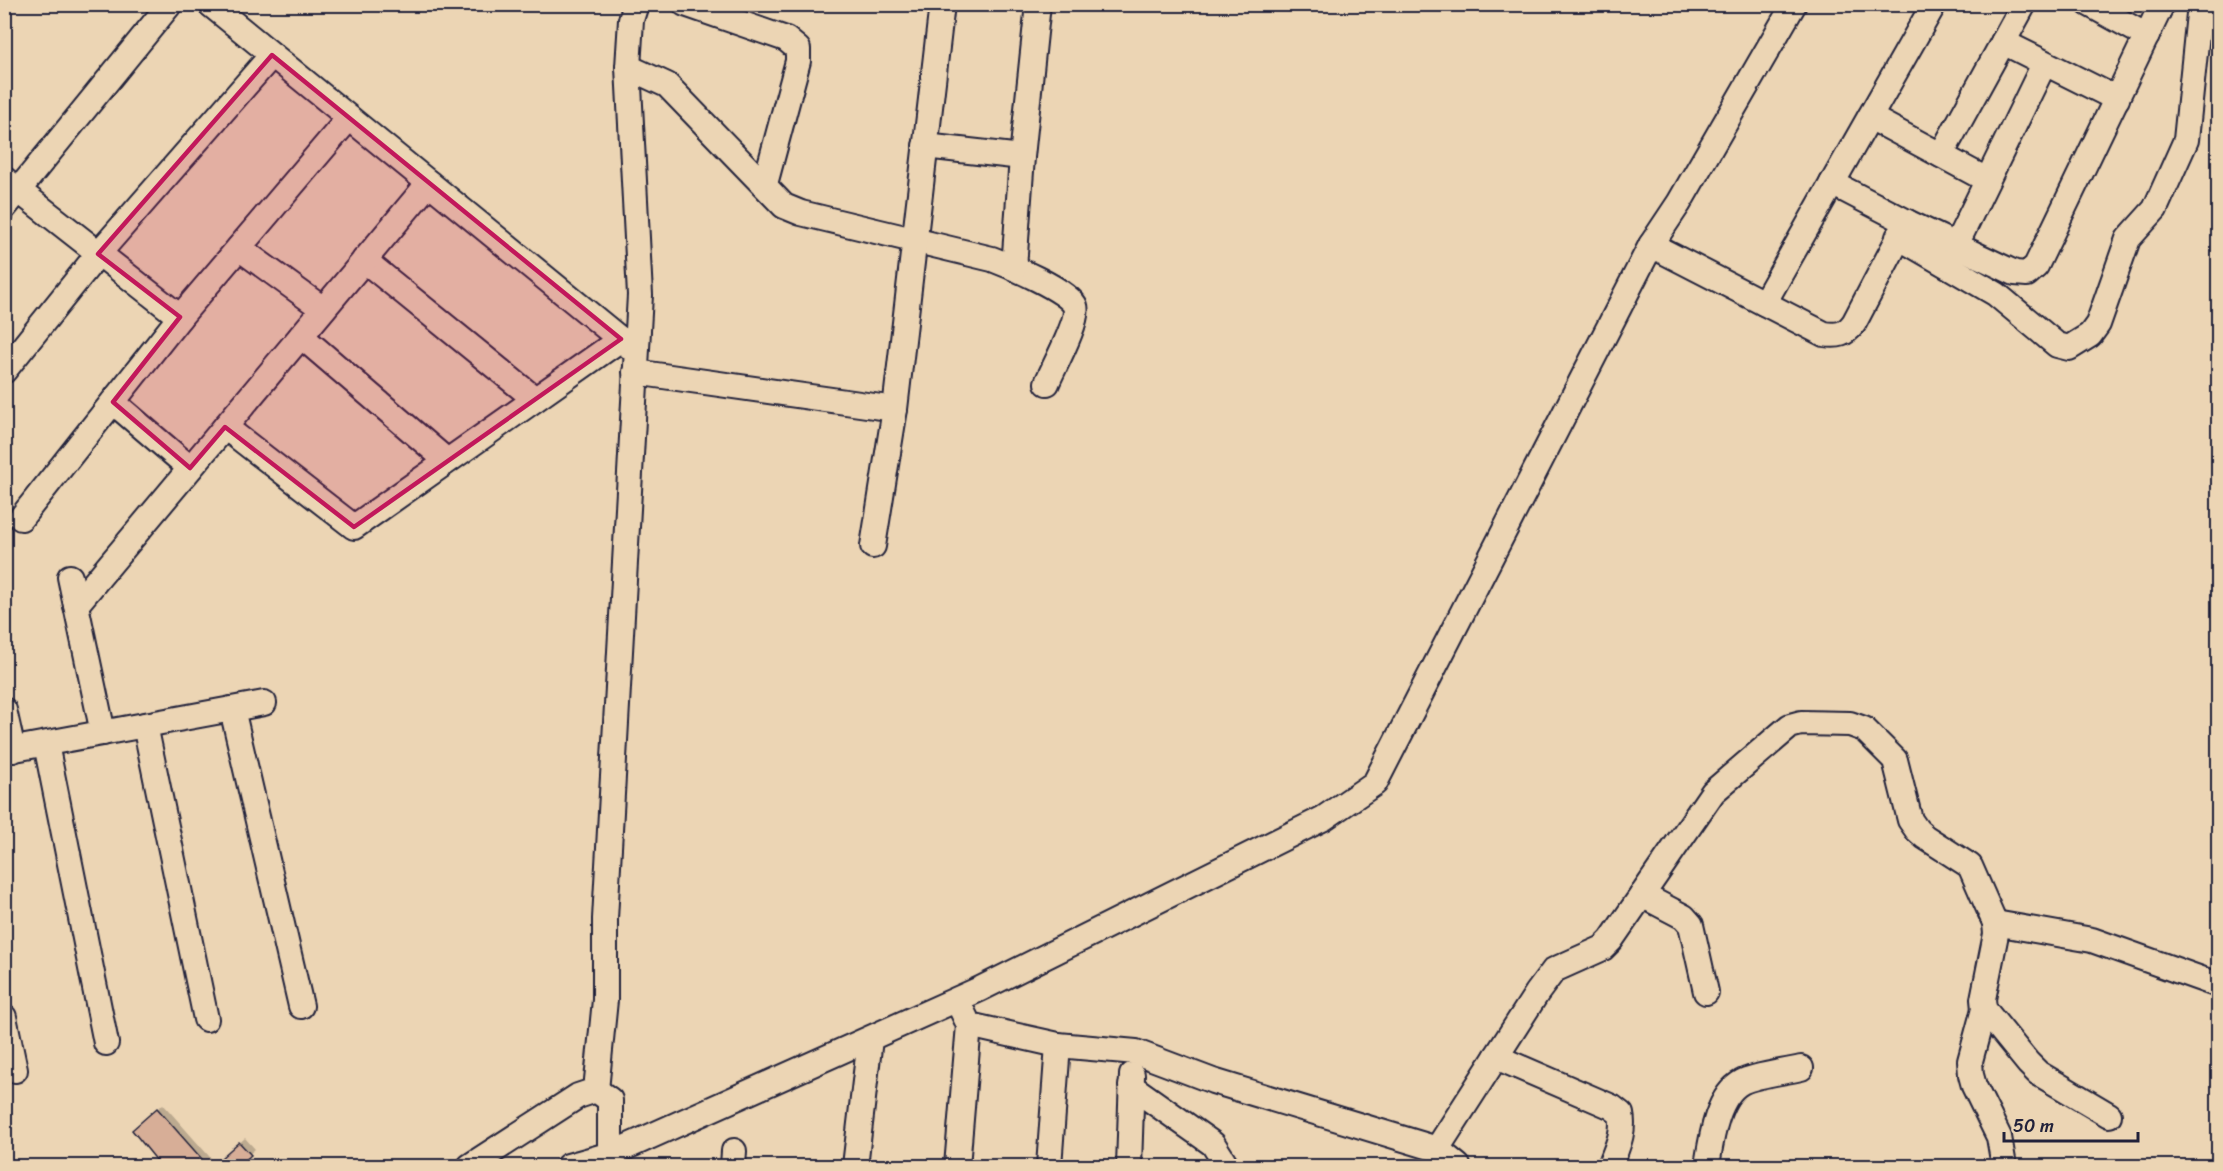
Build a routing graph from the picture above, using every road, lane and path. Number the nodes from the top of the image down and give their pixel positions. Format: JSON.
{"nodes":[{"id":1,"x":170,"y":4,"type":"edge"},
{"id":2,"x":210,"y":4,"type":"edge"},
{"id":3,"x":636,"y":4,"type":"edge"},
{"id":4,"x":685,"y":4,"type":"edge"},
{"id":5,"x":942,"y":4,"type":"edge"},
{"id":6,"x":1038,"y":4,"type":"edge"},
{"id":7,"x":1794,"y":4,"type":"edge"},
{"id":8,"x":1934,"y":4,"type":"edge"},
{"id":9,"x":2024,"y":4,"type":"edge"},
{"id":10,"x":2089,"y":4,"type":"edge"},
{"id":11,"x":2162,"y":4,"type":"edge"},
{"id":12,"x":2200,"y":4,"type":"edge"},
{"id":13,"x":2147,"y":36,"type":"junction"},
{"id":14,"x":2003,"y":42,"type":"junction"},
{"id":15,"x":272,"y":55,"type":"junction"},
{"id":16,"x":2044,"y":64,"type":"junction"},
{"id":17,"x":628,"y":68,"type":"junction"},
{"id":18,"x":2116,"y":99,"type":"junction"},
{"id":19,"x":1870,"y":117,"type":"junction"},
{"id":20,"x":349,"y":118,"type":"junction"},
{"id":21,"x":925,"y":146,"type":"junction"},
{"id":22,"x":1941,"y":155,"type":"junction"},
{"id":23,"x":1022,"y":158,"type":"junction"},
{"id":24,"x":1988,"y":180,"type":"junction"},
{"id":25,"x":429,"y":183,"type":"junction"},
{"id":26,"x":1832,"y":183,"type":"junction"},
{"id":27,"x":765,"y":184,"type":"junction"},
{"id":28,"x":9,"y":193,"type":"edge"},
{"id":29,"x":1903,"y":229,"type":"junction"},
{"id":30,"x":914,"y":239,"type":"junction"},
{"id":31,"x":1652,"y":245,"type":"junction"},
{"id":32,"x":1956,"y":245,"type":"junction"},
{"id":33,"x":239,"y":248,"type":"junction"},
{"id":34,"x":98,"y":254,"type":"junction"},
{"id":35,"x":364,"y":260,"type":"junction"},
{"id":36,"x":1014,"y":268,"type":"junction"},
{"id":37,"x":1764,"y":303,"type":"junction"},
{"id":38,"x":323,"y":309,"type":"junction"},
{"id":39,"x":180,"y":317,"type":"junction"},
{"id":40,"x":301,"y":336,"type":"junction"},
{"id":41,"x":631,"y":354,"type":"junction"},
{"id":42,"x":4,"y":371,"type":"edge"},
{"id":43,"x":1047,"y":383,"type":"dead end"},
{"id":44,"x":535,"y":399,"type":"junction"},
{"id":45,"x":113,"y":402,"type":"junction"},
{"id":46,"x":896,"y":409,"type":"junction"},
{"id":47,"x":225,"y":427,"type":"junction"},
{"id":48,"x":447,"y":461,"type":"junction"},
{"id":49,"x":190,"y":468,"type":"junction"},
{"id":50,"x":21,"y":518,"type":"dead end"},
{"id":51,"x":873,"y":546,"type":"dead end"},
{"id":52,"x":70,"y":577,"type":"dead end"},
{"id":53,"x":76,"y":605,"type":"junction"},
{"id":54,"x":264,"y":703,"type":"dead end"},
{"id":55,"x":232,"y":709,"type":"junction"},
{"id":56,"x":4,"y":710,"type":"edge"},
{"id":57,"x":145,"y":725,"type":"junction"},
{"id":58,"x":103,"y":733,"type":"junction"},
{"id":59,"x":46,"y":744,"type":"junction"},
{"id":60,"x":9,"y":750,"type":"edge"},
{"id":61,"x":1642,"y":895,"type":"junction"},
{"id":62,"x":1995,"y":923,"type":"junction"},
{"id":63,"x":2218,"y":986,"type":"edge"},
{"id":64,"x":1706,"y":992,"type":"dead end"},
{"id":65,"x":957,"y":1000,"type":"junction"},
{"id":66,"x":301,"y":1006,"type":"dead end"},
{"id":67,"x":1984,"y":1009,"type":"junction"},
{"id":68,"x":4,"y":1017,"type":"edge"},
{"id":69,"x":206,"y":1019,"type":"dead end"},
{"id":70,"x":969,"y":1025,"type":"junction"},
{"id":71,"x":870,"y":1039,"type":"junction"},
{"id":72,"x":106,"y":1043,"type":"dead end"},
{"id":73,"x":1058,"y":1045,"type":"junction"},
{"id":74,"x":1136,"y":1052,"type":"junction"},
{"id":75,"x":1496,"y":1057,"type":"junction"},
{"id":76,"x":1801,"y":1068,"type":"dead end"},
{"id":77,"x":15,"y":1070,"type":"dead end"},
{"id":78,"x":1131,"y":1086,"type":"junction"},
{"id":79,"x":606,"y":1104,"type":"junction"},
{"id":80,"x":2109,"y":1115,"type":"dead end"},
{"id":81,"x":1437,"y":1149,"type":"junction"},
{"id":82,"x":610,"y":1160,"type":"edge"},
{"id":83,"x":470,"y":1167,"type":"edge"},
{"id":84,"x":568,"y":1167,"type":"edge"},
{"id":85,"x":855,"y":1167,"type":"edge"},
{"id":86,"x":957,"y":1167,"type":"edge"},
{"id":87,"x":1049,"y":1167,"type":"edge"},
{"id":88,"x":1130,"y":1167,"type":"edge"},
{"id":89,"x":1227,"y":1167,"type":"edge"},
{"id":90,"x":1458,"y":1167,"type":"edge"},
{"id":91,"x":1610,"y":1167,"type":"edge"},
{"id":92,"x":1707,"y":1167,"type":"edge"},
{"id":93,"x":2004,"y":1167,"type":"edge"}],
"edges":[{"from":1,"to":28,"type":"street"},
{"from":2,"to":15,"type":"street"},
{"from":3,"to":17,"type":"street"},
{"from":4,"to":27,"type":"street"},
{"from":5,"to":21,"type":"street"},
{"from":6,"to":23,"type":"street"},
{"from":7,"to":31,"type":"street"},
{"from":8,"to":19,"type":"street"},
{"from":9,"to":14,"type":"street"},
{"from":10,"to":13,"type":"street"},
{"from":11,"to":13,"type":"street"},
{"from":12,"to":29,"type":"street"},
{"from":13,"to":18,"type":"street"},
{"from":14,"to":16,"type":"street"},
{"from":14,"to":22,"type":"street"},
{"from":15,"to":20,"type":"street"},
{"from":15,"to":34,"type":"street"},
{"from":16,"to":18,"type":"street"},
{"from":16,"to":24,"type":"street"},
{"from":17,"to":27,"type":"street"},
{"from":17,"to":41,"type":"street"},
{"from":18,"to":32,"type":"street"},
{"from":19,"to":22,"type":"street"},
{"from":19,"to":26,"type":"street"},
{"from":20,"to":25,"type":"street"},
{"from":20,"to":33,"type":"street"},
{"from":21,"to":23,"type":"street"},
{"from":21,"to":30,"type":"street"},
{"from":22,"to":24,"type":"street"},
{"from":23,"to":36,"type":"street"},
{"from":24,"to":32,"type":"street"},
{"from":25,"to":35,"type":"street"},
{"from":25,"to":41,"type":"street"},
{"from":26,"to":29,"type":"street"},
{"from":26,"to":37,"type":"street"},
{"from":27,"to":30,"type":"street"},
{"from":28,"to":34,"type":"street"},
{"from":29,"to":32,"type":"street"},
{"from":29,"to":37,"type":"street"},
{"from":30,"to":36,"type":"street"},
{"from":30,"to":46,"type":"street"},
{"from":31,"to":37,"type":"street"},
{"from":31,"to":65,"type":"street"},
{"from":33,"to":38,"type":"street"},
{"from":33,"to":39,"type":"street"},
{"from":34,"to":39,"type":"street"},
{"from":34,"to":42,"type":"street"},
{"from":35,"to":38,"type":"street"},
{"from":35,"to":44,"type":"street"},
{"from":36,"to":43,"type":"street"},
{"from":38,"to":40,"type":"street"},
{"from":39,"to":45,"type":"street"},
{"from":40,"to":47,"type":"street"},
{"from":40,"to":48,"type":"street"},
{"from":41,"to":44,"type":"street"},
{"from":41,"to":46,"type":"street"},
{"from":41,"to":79,"type":"street"},
{"from":44,"to":48,"type":"street"},
{"from":45,"to":49,"type":"street"},
{"from":45,"to":50,"type":"street"},
{"from":46,"to":51,"type":"street"},
{"from":47,"to":48,"type":"street"},
{"from":47,"to":49,"type":"street"},
{"from":49,"to":53,"type":"street"},
{"from":52,"to":53,"type":"street"},
{"from":53,"to":58,"type":"street"},
{"from":54,"to":55,"type":"street"},
{"from":55,"to":57,"type":"street"},
{"from":55,"to":66,"type":"street"},
{"from":56,"to":60,"type":"street"},
{"from":57,"to":58,"type":"street"},
{"from":57,"to":69,"type":"street"},
{"from":58,"to":59,"type":"street"},
{"from":59,"to":60,"type":"street"},
{"from":59,"to":72,"type":"street"},
{"from":61,"to":62,"type":"street"},
{"from":61,"to":64,"type":"street"},
{"from":61,"to":75,"type":"street"},
{"from":62,"to":63,"type":"street"},
{"from":62,"to":67,"type":"street"},
{"from":65,"to":70,"type":"street"},
{"from":65,"to":71,"type":"street"},
{"from":67,"to":80,"type":"street"},
{"from":67,"to":93,"type":"street"},
{"from":68,"to":77,"type":"street"},
{"from":70,"to":73,"type":"street"},
{"from":70,"to":86,"type":"street"},
{"from":71,"to":82,"type":"street"},
{"from":71,"to":85,"type":"street"},
{"from":73,"to":74,"type":"street"},
{"from":73,"to":87,"type":"street"},
{"from":74,"to":78,"type":"street"},
{"from":74,"to":81,"type":"street"},
{"from":75,"to":81,"type":"street"},
{"from":75,"to":91,"type":"street"},
{"from":76,"to":92,"type":"street"},
{"from":78,"to":88,"type":"street"},
{"from":78,"to":89,"type":"street"},
{"from":79,"to":82,"type":"street"},
{"from":79,"to":83,"type":"street"},
{"from":81,"to":90,"type":"street"},
{"from":82,"to":84,"type":"street"}]}
